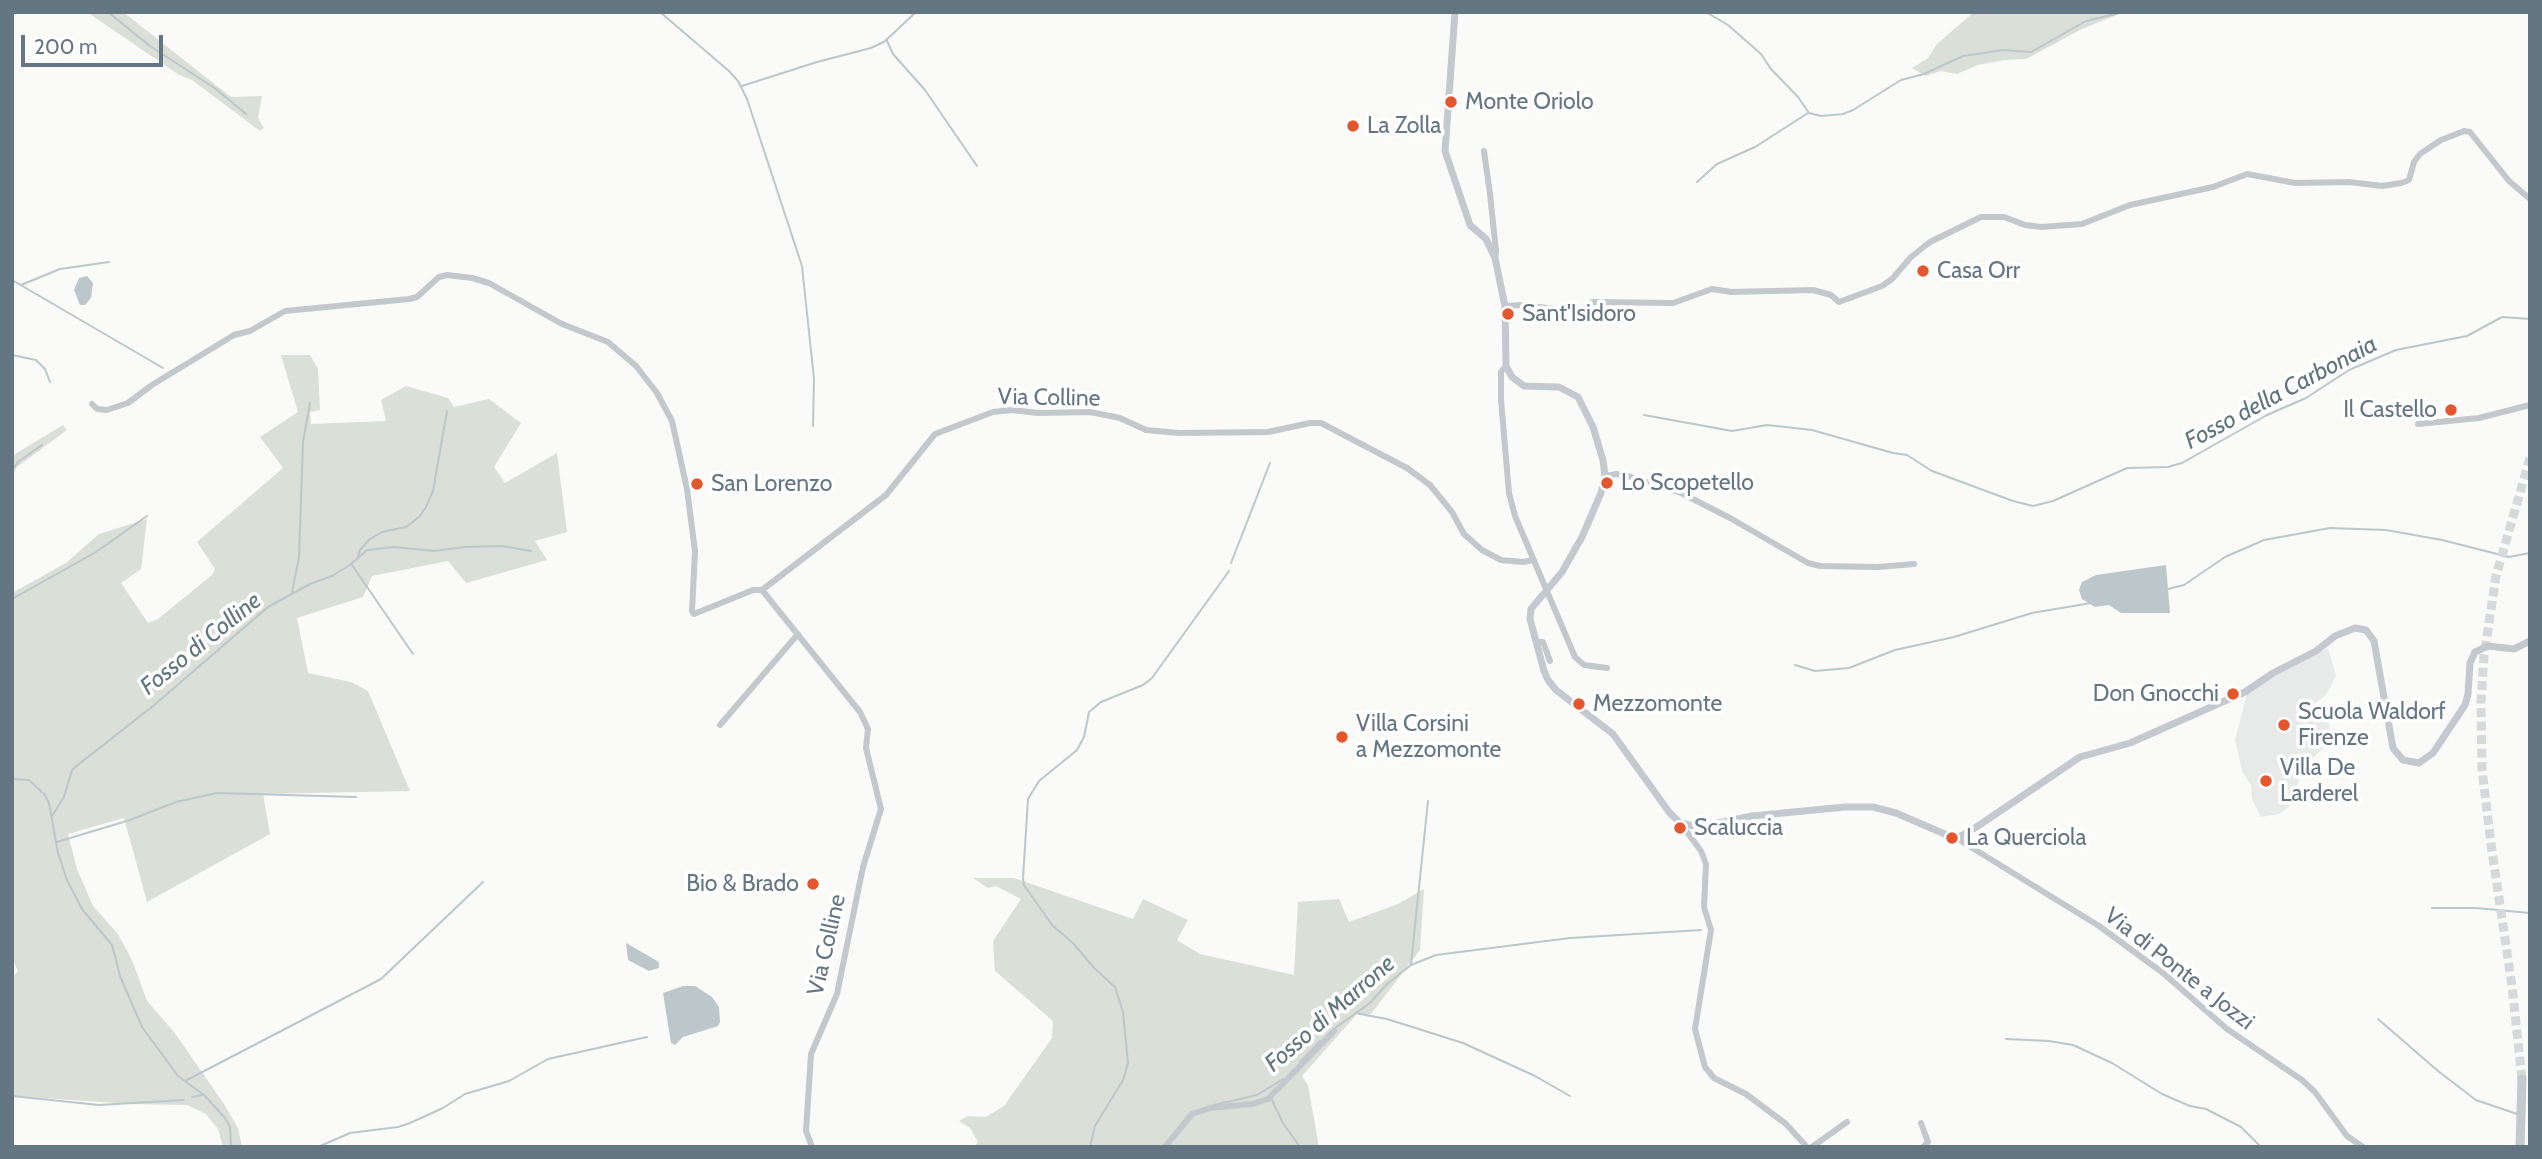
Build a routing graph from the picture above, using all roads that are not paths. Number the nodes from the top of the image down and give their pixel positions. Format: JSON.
{"nodes":[{"id":1,"x":1455,"y":12,"type":"edge"},
{"id":2,"x":1484,"y":151,"type":"dead end"},
{"id":3,"x":2530,"y":199,"type":"edge"},
{"id":4,"x":1495,"y":258,"type":"junction"},
{"id":5,"x":1505,"y":306,"type":"junction"},
{"id":6,"x":1506,"y":366,"type":"junction"},
{"id":7,"x":92,"y":404,"type":"dead end"},
{"id":8,"x":2530,"y":405,"type":"edge"},
{"id":9,"x":2418,"y":424,"type":"dead end"},
{"id":10,"x":1605,"y":475,"type":"junction"},
{"id":11,"x":1534,"y":561,"type":"junction"},
{"id":12,"x":1914,"y":564,"type":"dead end"},
{"id":13,"x":762,"y":590,"type":"junction"},
{"id":14,"x":1548,"y":590,"type":"junction"},
{"id":15,"x":798,"y":634,"type":"junction"},
{"id":16,"x":2530,"y":641,"type":"edge"},
{"id":17,"x":1536,"y":642,"type":"junction"},
{"id":18,"x":1550,"y":662,"type":"dead end"},
{"id":19,"x":1607,"y":668,"type":"dead end"},
{"id":20,"x":720,"y":725,"type":"dead end"},
{"id":21,"x":1684,"y":824,"type":"junction"},
{"id":22,"x":1959,"y":837,"type":"junction"},
{"id":23,"x":1334,"y":1031,"type":"dead end"},
{"id":24,"x":2522,"y":1080,"type":"tunnel mouth"},
{"id":25,"x":1847,"y":1122,"type":"dead end"},
{"id":26,"x":1922,"y":1123,"type":"dead end"},
{"id":27,"x":812,"y":1147,"type":"edge"},
{"id":28,"x":1165,"y":1147,"type":"edge"},
{"id":29,"x":1807,"y":1147,"type":"edge"},
{"id":30,"x":1812,"y":1147,"type":"edge"},
{"id":31,"x":1923,"y":1147,"type":"edge"},
{"id":32,"x":2362,"y":1147,"type":"edge"},
{"id":33,"x":2520,"y":1147,"type":"edge"}],
"edges":[{"from":1,"to":4,"type":"main road"},
{"from":2,"to":4,"type":"street"},
{"from":3,"to":5,"type":"street"},
{"from":4,"to":5,"type":"main road"},
{"from":5,"to":6,"type":"main road"},
{"from":6,"to":10,"type":"main road"},
{"from":6,"to":11,"type":"street"},
{"from":7,"to":13,"type":"street"},
{"from":8,"to":9,"type":"street"},
{"from":10,"to":12,"type":"street"},
{"from":10,"to":14,"type":"main road"},
{"from":11,"to":13,"type":"street","name":"Via Colline"},
{"from":11,"to":14,"type":"street"},
{"from":13,"to":15,"type":"street","name":"Via Colline"},
{"from":14,"to":17,"type":"main road"},
{"from":14,"to":19,"type":"street"},
{"from":15,"to":20,"type":"street"},
{"from":15,"to":27,"type":"street","name":"Via Colline"},
{"from":16,"to":22,"type":"main road"},
{"from":17,"to":18,"type":"street"},
{"from":17,"to":21,"type":"main road"},
{"from":21,"to":22,"type":"main road"},
{"from":21,"to":29,"type":"street"},
{"from":22,"to":32,"type":"street","name":"Via di Ponte a Jozzi"},
{"from":23,"to":28,"type":"street"},
{"from":24,"to":33,"type":"highway"},
{"from":25,"to":30,"type":"street"},
{"from":26,"to":31,"type":"street"}]}
